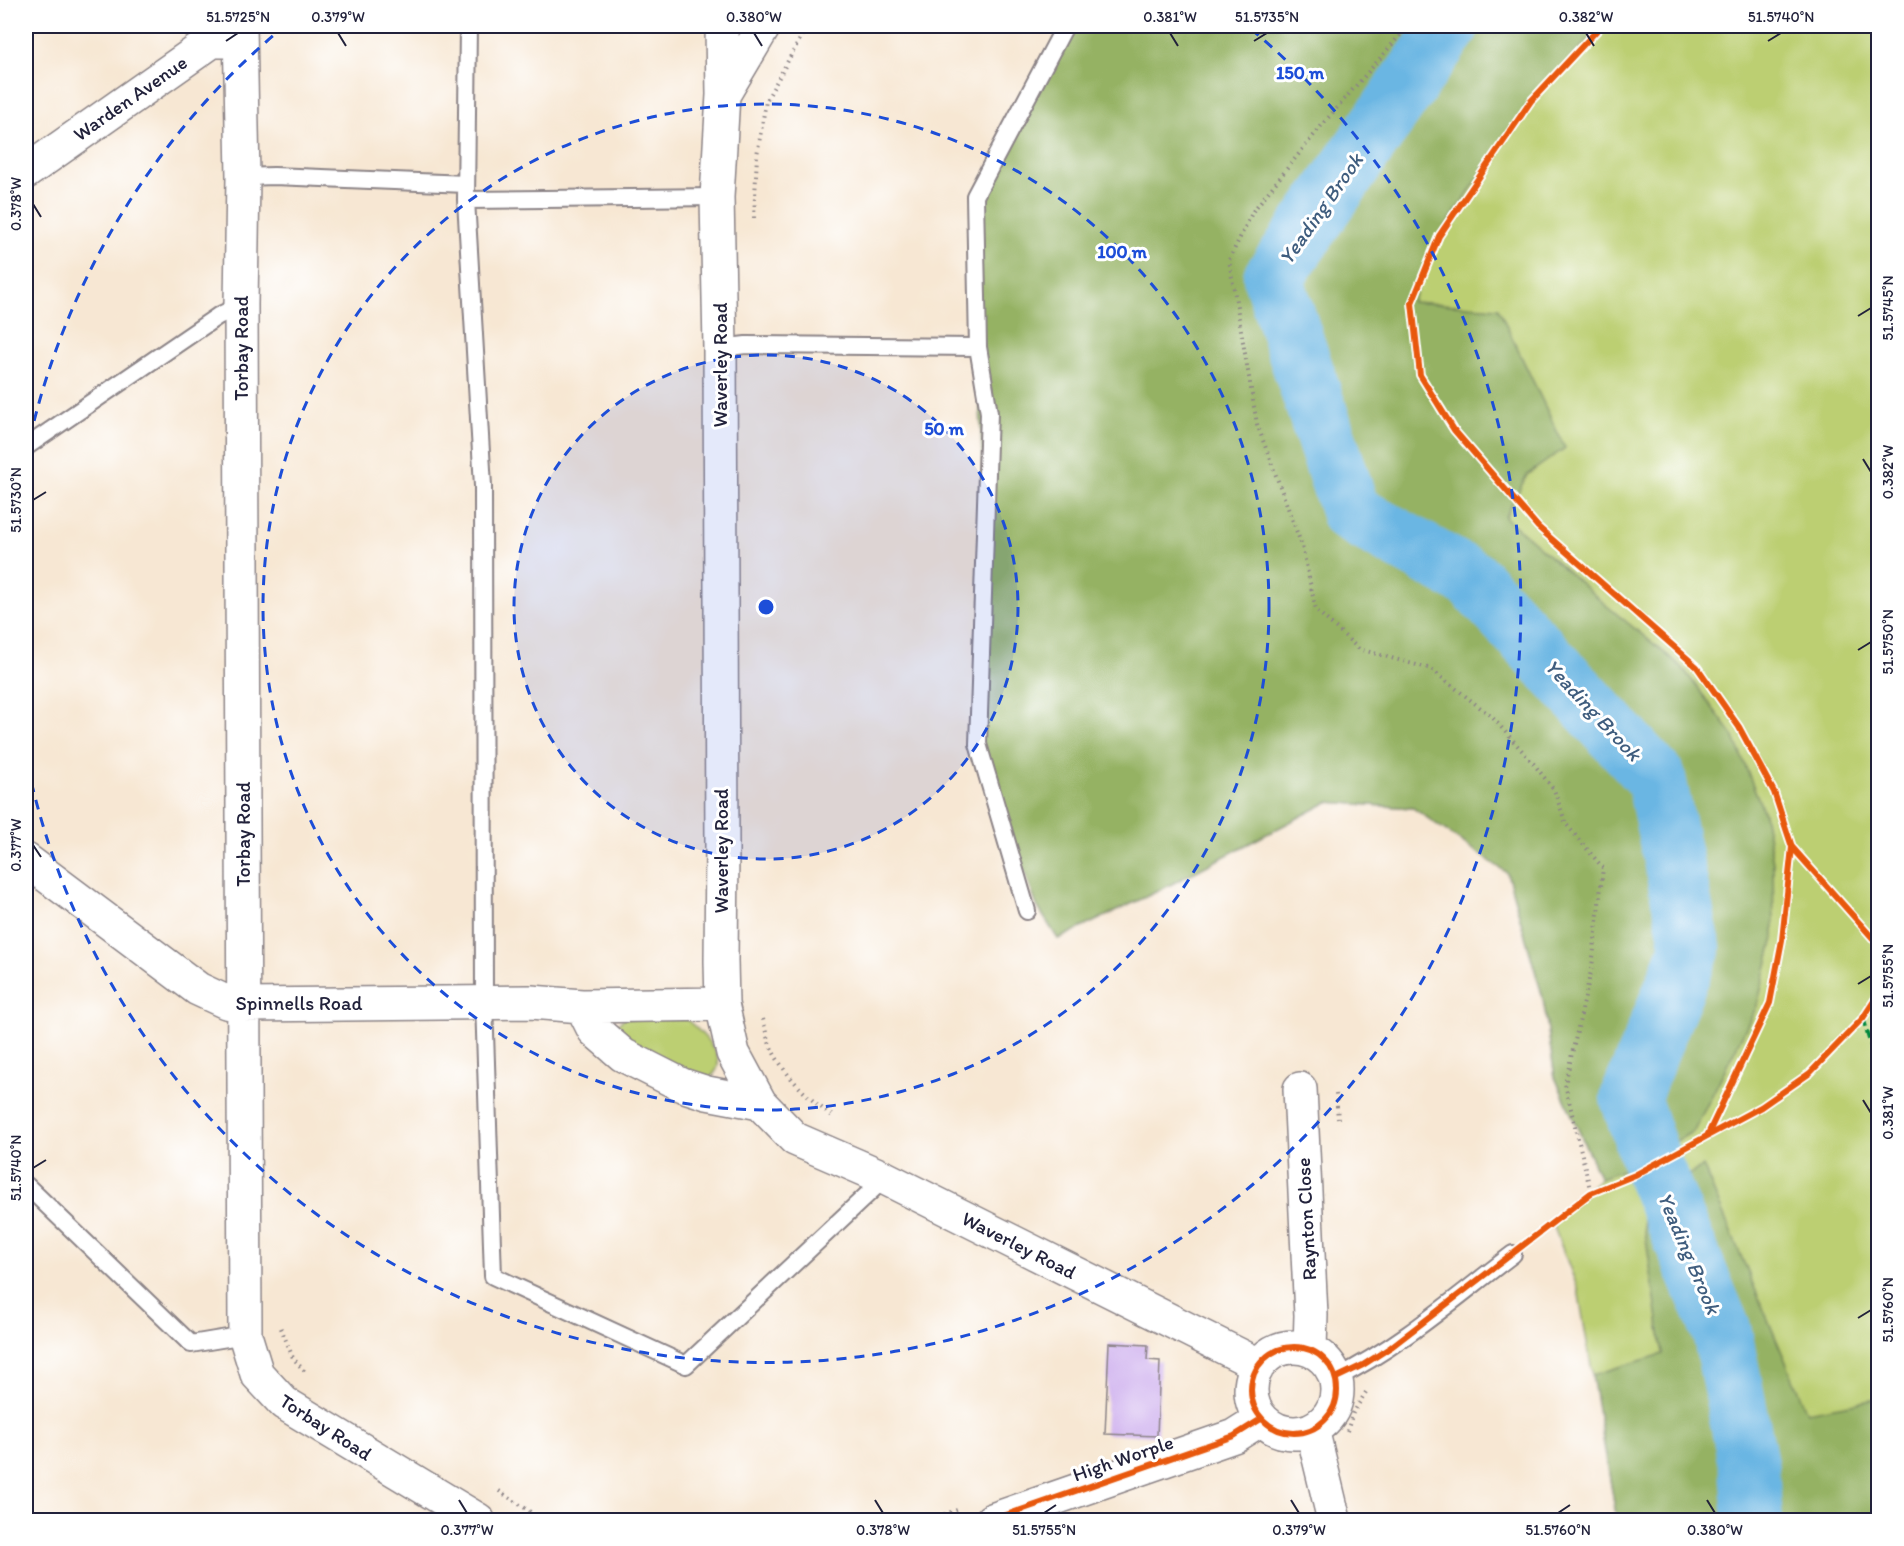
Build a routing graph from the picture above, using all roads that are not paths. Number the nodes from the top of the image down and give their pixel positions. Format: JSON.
{"nodes":[{"id":1,"x":468,"y":26,"type":"edge"},
{"id":2,"x":722,"y":26,"type":"edge"},
{"id":3,"x":764,"y":26,"type":"edge"},
{"id":4,"x":1065,"y":26,"type":"edge"},
{"id":5,"x":240,"y":33,"type":"edge"},
{"id":6,"x":723,"y":95,"type":"junction"},
{"id":7,"x":26,"y":171,"type":"edge"},
{"id":8,"x":243,"y":177,"type":"junction"},
{"id":9,"x":466,"y":192,"type":"junction"},
{"id":10,"x":717,"y":197,"type":"junction"},
{"id":11,"x":241,"y":305,"type":"junction"},
{"id":12,"x":978,"y":347,"type":"junction"},
{"id":13,"x":720,"y":348,"type":"junction"},
{"id":14,"x":26,"y":447,"type":"edge"},
{"id":15,"x":26,"y":860,"type":"edge"},
{"id":16,"x":1027,"y":910,"type":"dead end"},
{"id":17,"x":484,"y":1002,"type":"junction"},
{"id":18,"x":722,"y":1004,"type":"junction"},
{"id":19,"x":242,"y":1005,"type":"junction"},
{"id":20,"x":582,"y":1006,"type":"junction"},
{"id":21,"x":1300,"y":1089,"type":"dead end"},
{"id":22,"x":760,"y":1103,"type":"junction"},
{"id":23,"x":885,"y":1178,"type":"junction"},
{"id":24,"x":26,"y":1185,"type":"edge"},
{"id":25,"x":1513,"y":1254,"type":"dead end"},
{"id":26,"x":245,"y":1335,"type":"junction"},
{"id":27,"x":1310,"y":1349,"type":"junction"},
{"id":28,"x":1259,"y":1365,"type":"junction"},
{"id":29,"x":1336,"y":1378,"type":"junction"},
{"id":30,"x":1261,"y":1419,"type":"junction"},
{"id":31,"x":1312,"y":1429,"type":"junction"},
{"id":32,"x":478,"y":1521,"type":"edge"},
{"id":33,"x":992,"y":1521,"type":"edge"},
{"id":34,"x":1334,"y":1521,"type":"edge"}],
"edges":[{"from":1,"to":9,"type":"lane"},
{"from":2,"to":6,"type":"street","name":"Waverley Road"},
{"from":3,"to":6,"type":"street"},
{"from":4,"to":12,"type":"lane"},
{"from":5,"to":7,"type":"street","name":"Warden Avenue"},
{"from":5,"to":8,"type":"street","name":"Torbay Road"},
{"from":6,"to":10,"type":"street","name":"Waverley Road"},
{"from":8,"to":9,"type":"lane"},
{"from":8,"to":11,"type":"street","name":"Torbay Road"},
{"from":9,"to":10,"type":"lane"},
{"from":9,"to":17,"type":"lane"},
{"from":10,"to":13,"type":"street","name":"Waverley Road"},
{"from":11,"to":14,"type":"lane"},
{"from":11,"to":19,"type":"street","name":"Torbay Road"},
{"from":12,"to":13,"type":"lane"},
{"from":12,"to":16,"type":"lane"},
{"from":13,"to":18,"type":"street","name":"Waverley Road"},
{"from":15,"to":19,"type":"street","name":"Spinnells Road"},
{"from":17,"to":19,"type":"street","name":"Spinnells Road"},
{"from":17,"to":20,"type":"street","name":"Spinnells Road"},
{"from":17,"to":23,"type":"lane"},
{"from":18,"to":20,"type":"street","name":"Spinnells Road"},
{"from":18,"to":22,"type":"street","name":"Waverley Road"},
{"from":19,"to":26,"type":"street","name":"Torbay Road"},
{"from":20,"to":22,"type":"street"},
{"from":21,"to":27,"type":"street","name":"Raynton Close"},
{"from":22,"to":23,"type":"street","name":"Waverley Road"},
{"from":23,"to":28,"type":"street","name":"Waverley Road"},
{"from":24,"to":26,"type":"lane"},
{"from":25,"to":29,"type":"lane"},
{"from":26,"to":32,"type":"street","name":"Torbay Road"},
{"from":27,"to":28,"type":"street"},
{"from":27,"to":29,"type":"street"},
{"from":28,"to":30,"type":"street"},
{"from":29,"to":31,"type":"street"},
{"from":30,"to":31,"type":"street"},
{"from":30,"to":33,"type":"street","name":"High Worple"},
{"from":31,"to":34,"type":"street"}]}
